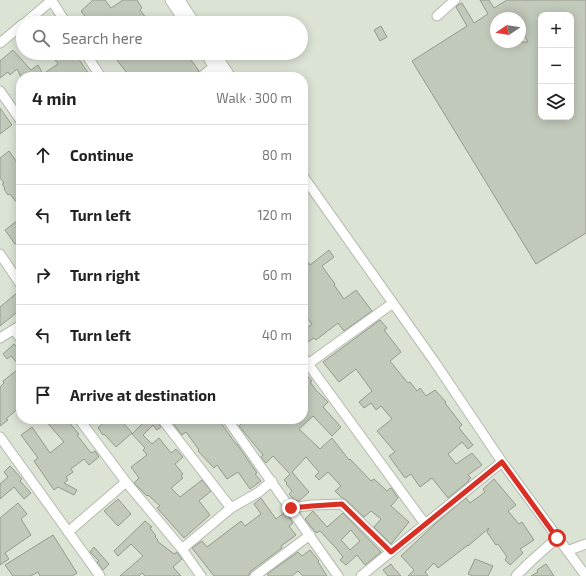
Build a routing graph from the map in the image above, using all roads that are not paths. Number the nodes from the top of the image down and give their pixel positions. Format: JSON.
{"nodes":[{"id":1,"x":52,"y":0,"type":"edge"},
{"id":2,"x":170,"y":0,"type":"edge"},
{"id":3,"x":180,"y":0,"type":"edge"},
{"id":4,"x":455,"y":0,"type":"edge"},
{"id":5,"x":33,"y":16,"type":"edge"},
{"id":6,"x":62,"y":16,"type":"edge"},
{"id":7,"x":180,"y":16,"type":"edge"},
{"id":8,"x":190,"y":16,"type":"edge"},
{"id":9,"x":437,"y":16,"type":"dead end"},
{"id":10,"x":16,"y":31,"type":"edge"},
{"id":11,"x":0,"y":44,"type":"edge"},
{"id":12,"x":89,"y":60,"type":"edge"},
{"id":13,"x":213,"y":60,"type":"edge"},
{"id":14,"x":216,"y":60,"type":"edge"},
{"id":15,"x":217,"y":64,"type":"junction"},
{"id":16,"x":96,"y":72,"type":"edge"},
{"id":17,"x":207,"y":72,"type":"edge"},
{"id":18,"x":219,"y":72,"type":"edge"},
{"id":19,"x":226,"y":72,"type":"edge"},
{"id":20,"x":0,"y":91,"type":"edge"},
{"id":21,"x":16,"y":114,"type":"edge"},
{"id":22,"x":308,"y":183,"type":"edge"},
{"id":23,"x":0,"y":254,"type":"edge"},
{"id":24,"x":16,"y":278,"type":"edge"},
{"id":25,"x":393,"y":303,"type":"junction"},
{"id":26,"x":16,"y":328,"type":"edge"},
{"id":27,"x":0,"y":338,"type":"edge"},
{"id":28,"x":308,"y":356,"type":"edge"},
{"id":29,"x":308,"y":364,"type":"edge"},
{"id":30,"x":84,"y":424,"type":"edge"},
{"id":31,"x":166,"y":424,"type":"edge"},
{"id":32,"x":231,"y":424,"type":"edge"},
{"id":33,"x":0,"y":437,"type":"edge"},
{"id":34,"x":502,"y":462,"type":"junction"},
{"id":35,"x":272,"y":481,"type":"junction"},
{"id":36,"x":126,"y":482,"type":"junction"},
{"id":37,"x":231,"y":508,"type":"junction"},
{"id":38,"x":291,"y":508,"type":"junction"},
{"id":39,"x":425,"y":524,"type":"junction"},
{"id":40,"x":68,"y":532,"type":"junction"},
{"id":41,"x":310,"y":536,"type":"junction"},
{"id":42,"x":557,"y":538,"type":"junction"},
{"id":43,"x":586,"y":544,"type":"edge"},
{"id":44,"x":182,"y":549,"type":"junction"},
{"id":45,"x":567,"y":551,"type":"junction"},
{"id":46,"x":391,"y":552,"type":"junction"},
{"id":47,"x":100,"y":576,"type":"edge"},
{"id":48,"x":201,"y":576,"type":"edge"},
{"id":49,"x":255,"y":576,"type":"edge"},
{"id":50,"x":338,"y":576,"type":"edge"},
{"id":51,"x":361,"y":576,"type":"edge"},
{"id":52,"x":516,"y":576,"type":"edge"},
{"id":53,"x":586,"y":576,"type":"edge"}],
"edges":[{"from":1,"to":5,"type":"street"},
{"from":1,"to":6,"type":"street"},
{"from":2,"to":7,"type":"street"},
{"from":3,"to":8,"type":"street"},
{"from":4,"to":9,"type":"street"},
{"from":10,"to":11,"type":"street"},
{"from":12,"to":16,"type":"street"},
{"from":13,"to":15,"type":"street"},
{"from":14,"to":15,"type":"street"},
{"from":15,"to":17,"type":"street"},
{"from":15,"to":18,"type":"street"},
{"from":15,"to":19,"type":"street"},
{"from":20,"to":21,"type":"street"},
{"from":22,"to":25,"type":"street"},
{"from":23,"to":24,"type":"street"},
{"from":25,"to":28,"type":"street"},
{"from":25,"to":34,"type":"street"},
{"from":26,"to":27,"type":"street"},
{"from":29,"to":39,"type":"street"},
{"from":30,"to":36,"type":"street"},
{"from":31,"to":37,"type":"street"},
{"from":32,"to":35,"type":"street"},
{"from":33,"to":40,"type":"street"},
{"from":34,"to":39,"type":"street"},
{"from":34,"to":42,"type":"street"},
{"from":35,"to":37,"type":"street"},
{"from":35,"to":38,"type":"street"},
{"from":36,"to":40,"type":"street"},
{"from":36,"to":44,"type":"street"},
{"from":37,"to":44,"type":"street"},
{"from":38,"to":41,"type":"street"},
{"from":38,"to":46,"type":"street"},
{"from":39,"to":46,"type":"street"},
{"from":40,"to":47,"type":"street"},
{"from":41,"to":49,"type":"street"},
{"from":41,"to":50,"type":"street"},
{"from":42,"to":45,"type":"street"},
{"from":42,"to":52,"type":"street"},
{"from":43,"to":45,"type":"street"},
{"from":44,"to":48,"type":"street"},
{"from":45,"to":53,"type":"street"},
{"from":46,"to":51,"type":"street"}]}
